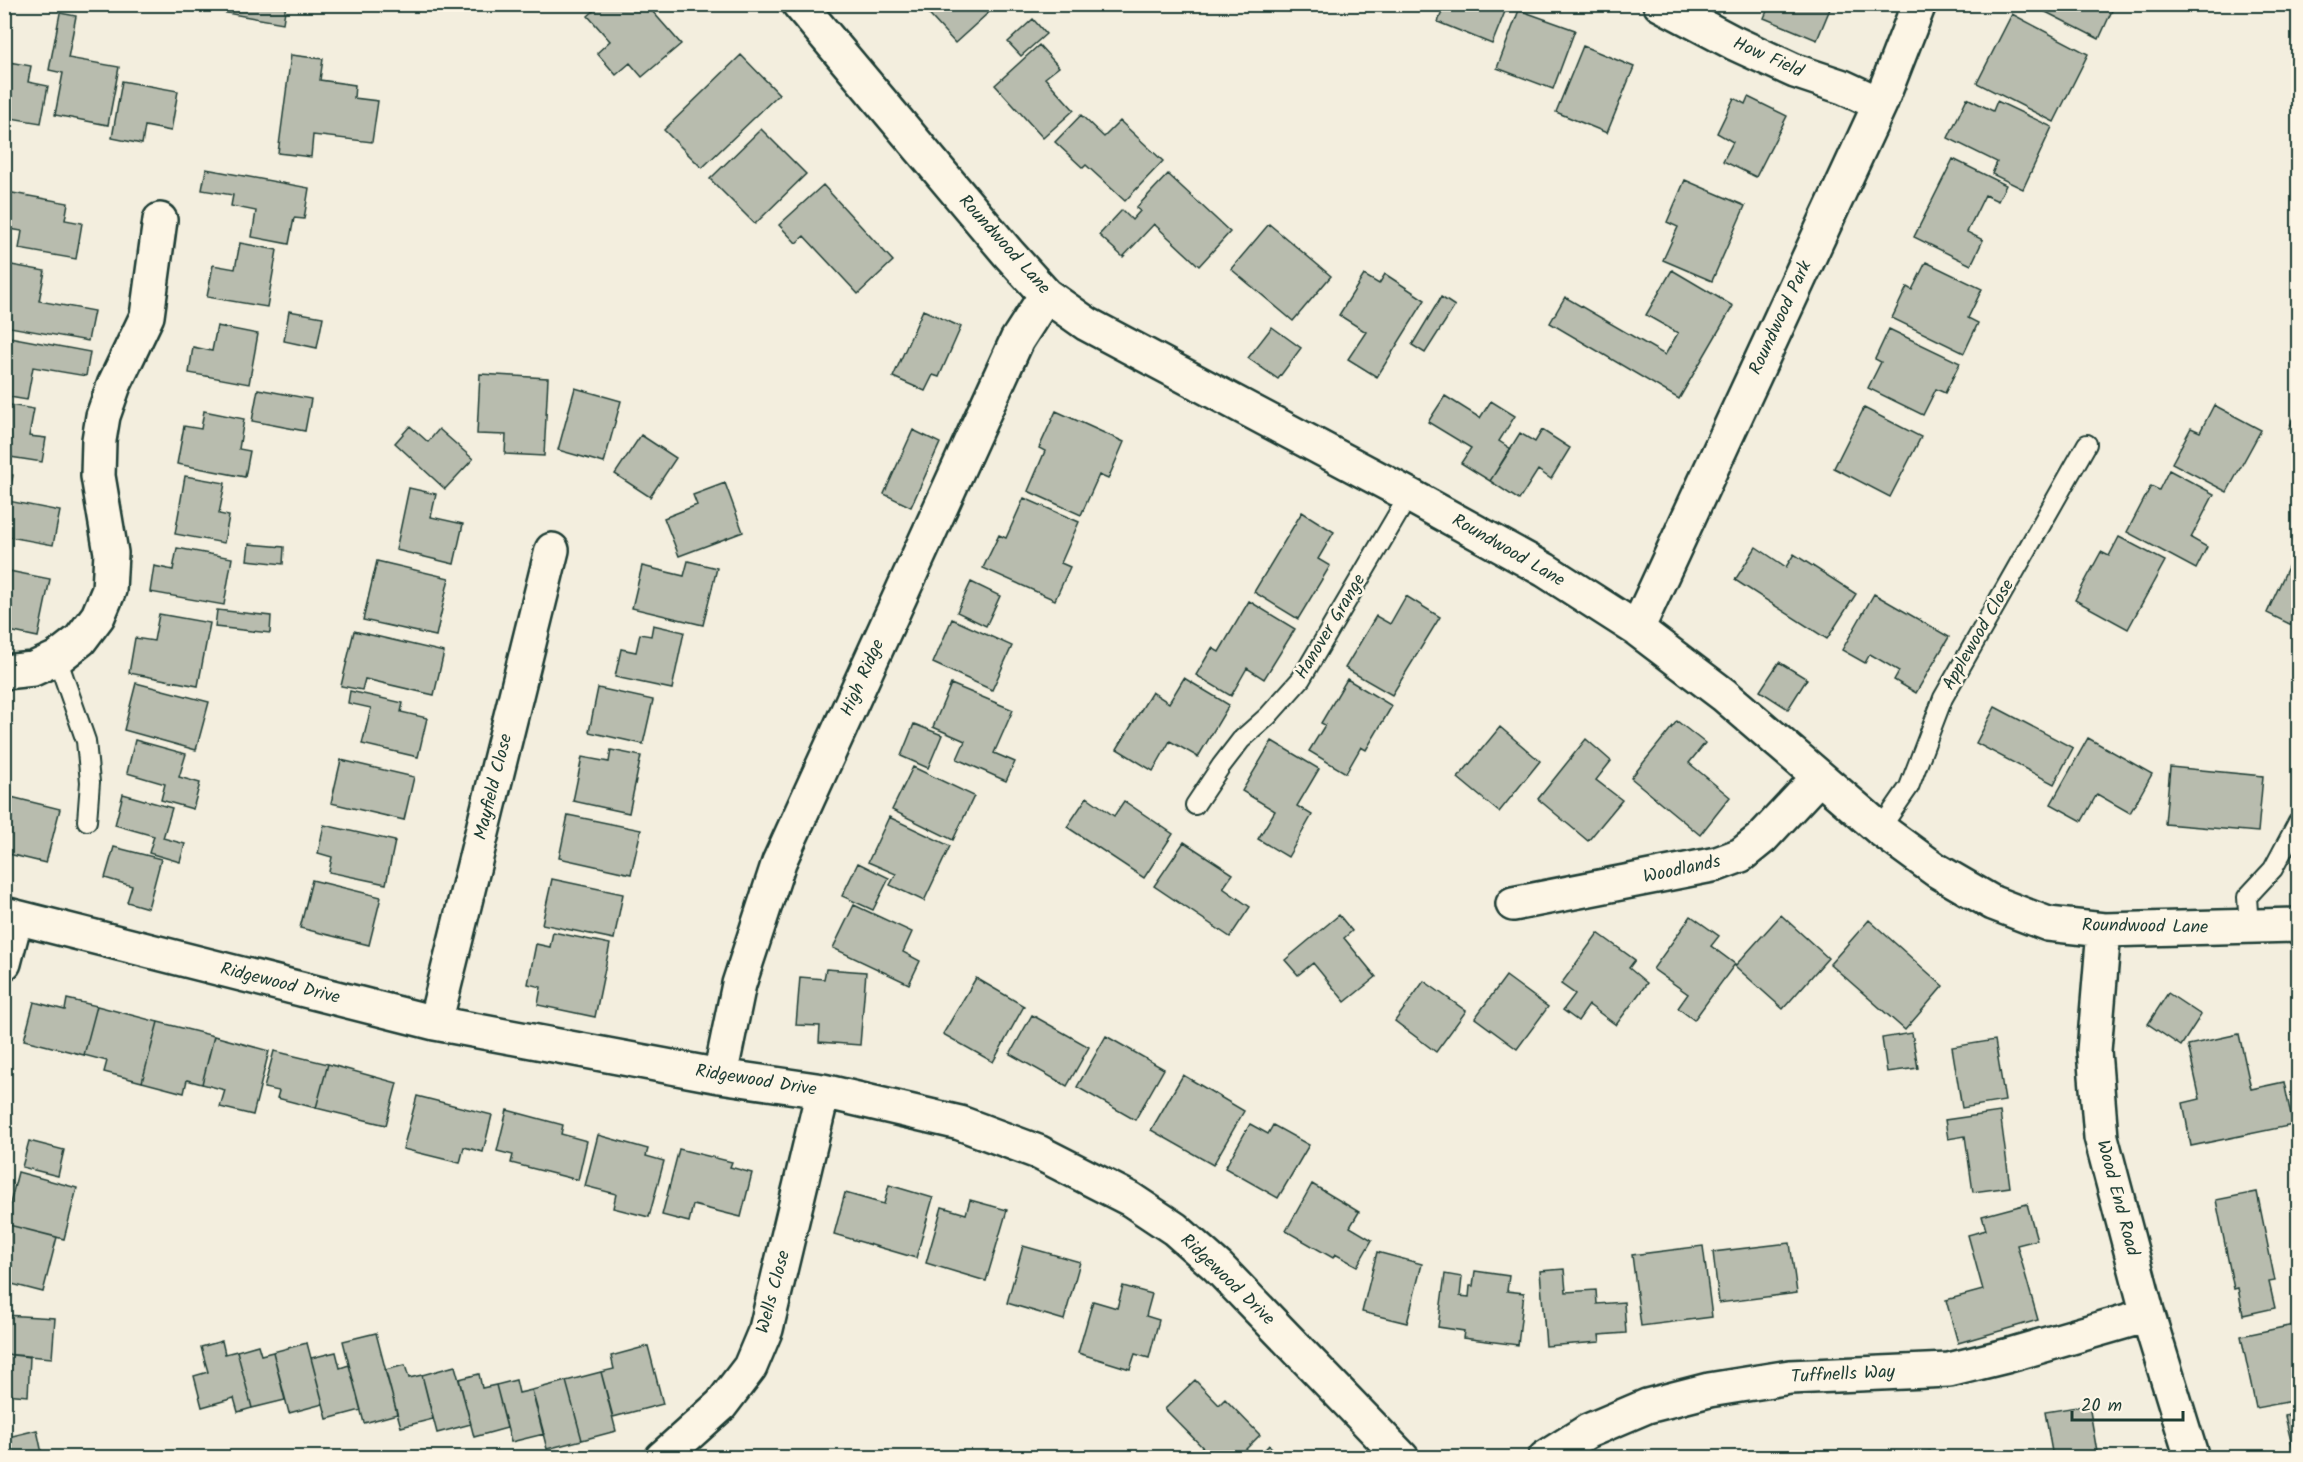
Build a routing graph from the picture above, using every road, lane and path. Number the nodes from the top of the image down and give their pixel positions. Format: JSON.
{"nodes":[{"id":1,"x":799,"y":4,"type":"edge"},
{"id":2,"x":1660,"y":4,"type":"edge"},
{"id":3,"x":1919,"y":4,"type":"edge"},
{"id":4,"x":1880,"y":104,"type":"junction"},
{"id":5,"x":159,"y":220,"type":"dead end"},
{"id":6,"x":1046,"y":295,"type":"junction"},
{"id":7,"x":2087,"y":444,"type":"dead end"},
{"id":8,"x":1408,"y":495,"type":"junction"},
{"id":9,"x":552,"y":550,"type":"dead end"},
{"id":10,"x":1637,"y":629,"type":"junction"},
{"id":11,"x":57,"y":658,"type":"junction"},
{"id":12,"x":4,"y":672,"type":"edge"},
{"id":13,"x":1819,"y":777,"type":"junction"},
{"id":14,"x":1195,"y":805,"type":"dead end"},
{"id":15,"x":87,"y":821,"type":"dead end"},
{"id":16,"x":2298,"y":822,"type":"edge"},
{"id":17,"x":1880,"y":830,"type":"junction"},
{"id":18,"x":1513,"y":904,"type":"dead end"},
{"id":19,"x":10,"y":915,"type":"edge"},
{"id":20,"x":2298,"y":925,"type":"edge"},
{"id":21,"x":2249,"y":927,"type":"junction"},
{"id":22,"x":2104,"y":930,"type":"junction"},
{"id":23,"x":4,"y":963,"type":"edge"},
{"id":24,"x":435,"y":1023,"type":"junction"},
{"id":25,"x":720,"y":1076,"type":"junction"},
{"id":26,"x":823,"y":1092,"type":"junction"},
{"id":27,"x":2148,"y":1315,"type":"junction"},
{"id":28,"x":662,"y":1458,"type":"edge"},
{"id":29,"x":1401,"y":1458,"type":"edge"},
{"id":30,"x":1545,"y":1458,"type":"edge"},
{"id":31,"x":2192,"y":1458,"type":"edge"}],
"edges":[{"from":1,"to":6,"type":"street","name":"Roundwood Lane"},
{"from":2,"to":4,"type":"street","name":"How Field"},
{"from":3,"to":4,"type":"street","name":"Roundwood Park"},
{"from":4,"to":10,"type":"street","name":"Roundwood Park"},
{"from":5,"to":11,"type":"street"},
{"from":6,"to":8,"type":"street","name":"Roundwood Lane"},
{"from":6,"to":25,"type":"street","name":"High Ridge"},
{"from":7,"to":17,"type":"lane","name":"Applewood Close"},
{"from":8,"to":10,"type":"street","name":"Roundwood Lane"},
{"from":8,"to":14,"type":"lane","name":"Hanover Grange"},
{"from":9,"to":24,"type":"street","name":"Mayfield Close"},
{"from":10,"to":13,"type":"street","name":"Roundwood Lane"},
{"from":11,"to":12,"type":"street"},
{"from":11,"to":15,"type":"lane"},
{"from":13,"to":17,"type":"street","name":"Roundwood Lane"},
{"from":13,"to":18,"type":"street","name":"Woodlands"},
{"from":16,"to":21,"type":"lane"},
{"from":17,"to":22,"type":"street","name":"Roundwood Lane"},
{"from":19,"to":23,"type":"street"},
{"from":19,"to":24,"type":"street","name":"Ridgewood Drive"},
{"from":20,"to":21,"type":"street","name":"Roundwood Lane"},
{"from":21,"to":22,"type":"street","name":"Roundwood Lane"},
{"from":22,"to":27,"type":"street","name":"Wood End Road"},
{"from":24,"to":25,"type":"street","name":"Ridgewood Drive"},
{"from":25,"to":26,"type":"street","name":"Ridgewood Drive"},
{"from":26,"to":28,"type":"street","name":"Wells Close"},
{"from":26,"to":29,"type":"street","name":"Ridgewood Drive"},
{"from":27,"to":30,"type":"street","name":"Tuffnells Way"},
{"from":27,"to":31,"type":"street","name":"Wood End Road"}]}
